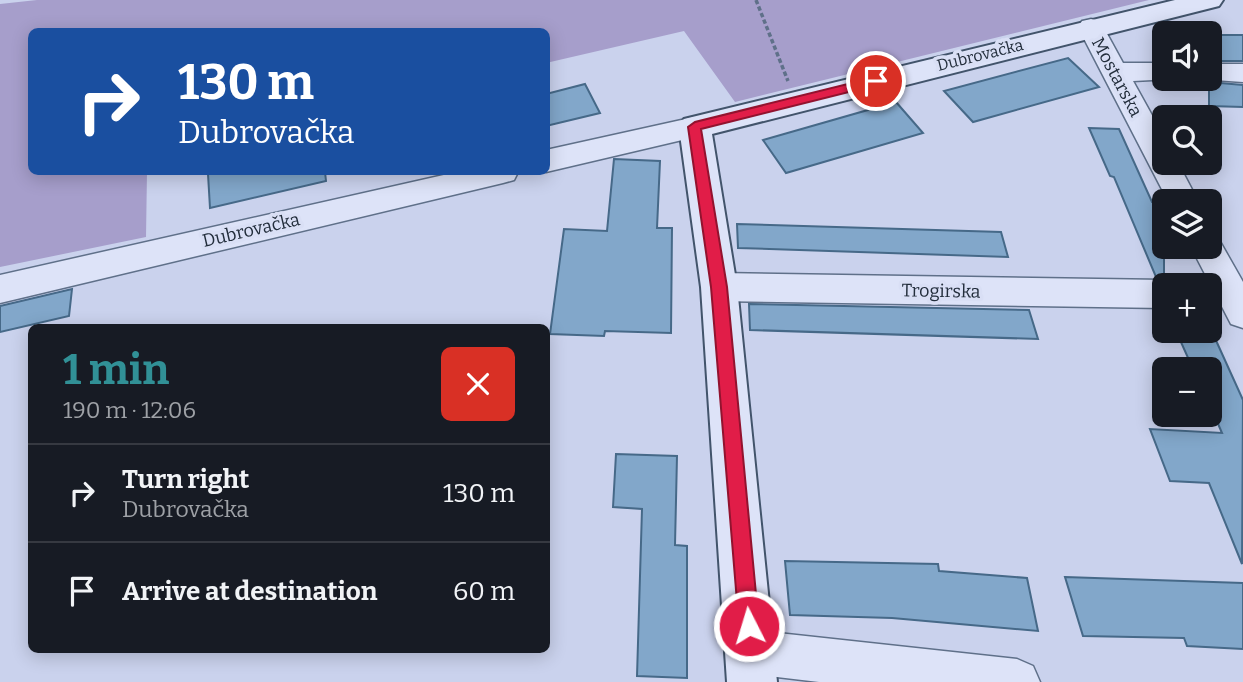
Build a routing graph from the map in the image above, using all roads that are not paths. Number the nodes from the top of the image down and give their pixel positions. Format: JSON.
{"nodes":[{"id":1,"x":1209,"y":0,"type":"edge"},
{"id":2,"x":1091,"y":27,"type":"junction"},
{"id":3,"x":1114,"y":72,"type":"junction"},
{"id":4,"x":1152,"y":72,"type":"edge"},
{"id":5,"x":1222,"y":73,"type":"edge"},
{"id":6,"x":1243,"y":73,"type":"edge"},
{"id":7,"x":695,"y":127,"type":"junction"},
{"id":8,"x":550,"y":160,"type":"edge"},
{"id":9,"x":490,"y":175,"type":"edge"},
{"id":10,"x":1177,"y":189,"type":"edge"},
{"id":11,"x":1213,"y":259,"type":"edge"},
{"id":12,"x":719,"y":287,"type":"junction"},
{"id":13,"x":0,"y":289,"type":"edge"},
{"id":14,"x":1152,"y":294,"type":"edge"},
{"id":15,"x":1232,"y":300,"type":"edge"},
{"id":16,"x":752,"y":667,"type":"edge"},
{"id":17,"x":1017,"y":682,"type":"edge"}],
"edges":[{"from":1,"to":2,"type":"street","name":"Dubrovačka"},
{"from":2,"to":3,"type":"street","name":"Mostarska"},
{"from":2,"to":7,"type":"street","name":"Dubrovačka"},
{"from":3,"to":4,"type":"street"},
{"from":3,"to":10,"type":"street","name":"Mostarska"},
{"from":5,"to":6,"type":"street"},
{"from":7,"to":8,"type":"street","name":"Dubrovačka"},
{"from":7,"to":12,"type":"street"},
{"from":9,"to":13,"type":"street","name":"Dubrovačka"},
{"from":11,"to":15,"type":"street"},
{"from":12,"to":14,"type":"street","name":"Trogirska"},
{"from":12,"to":16,"type":"street"},
{"from":16,"to":17,"type":"street"}]}
